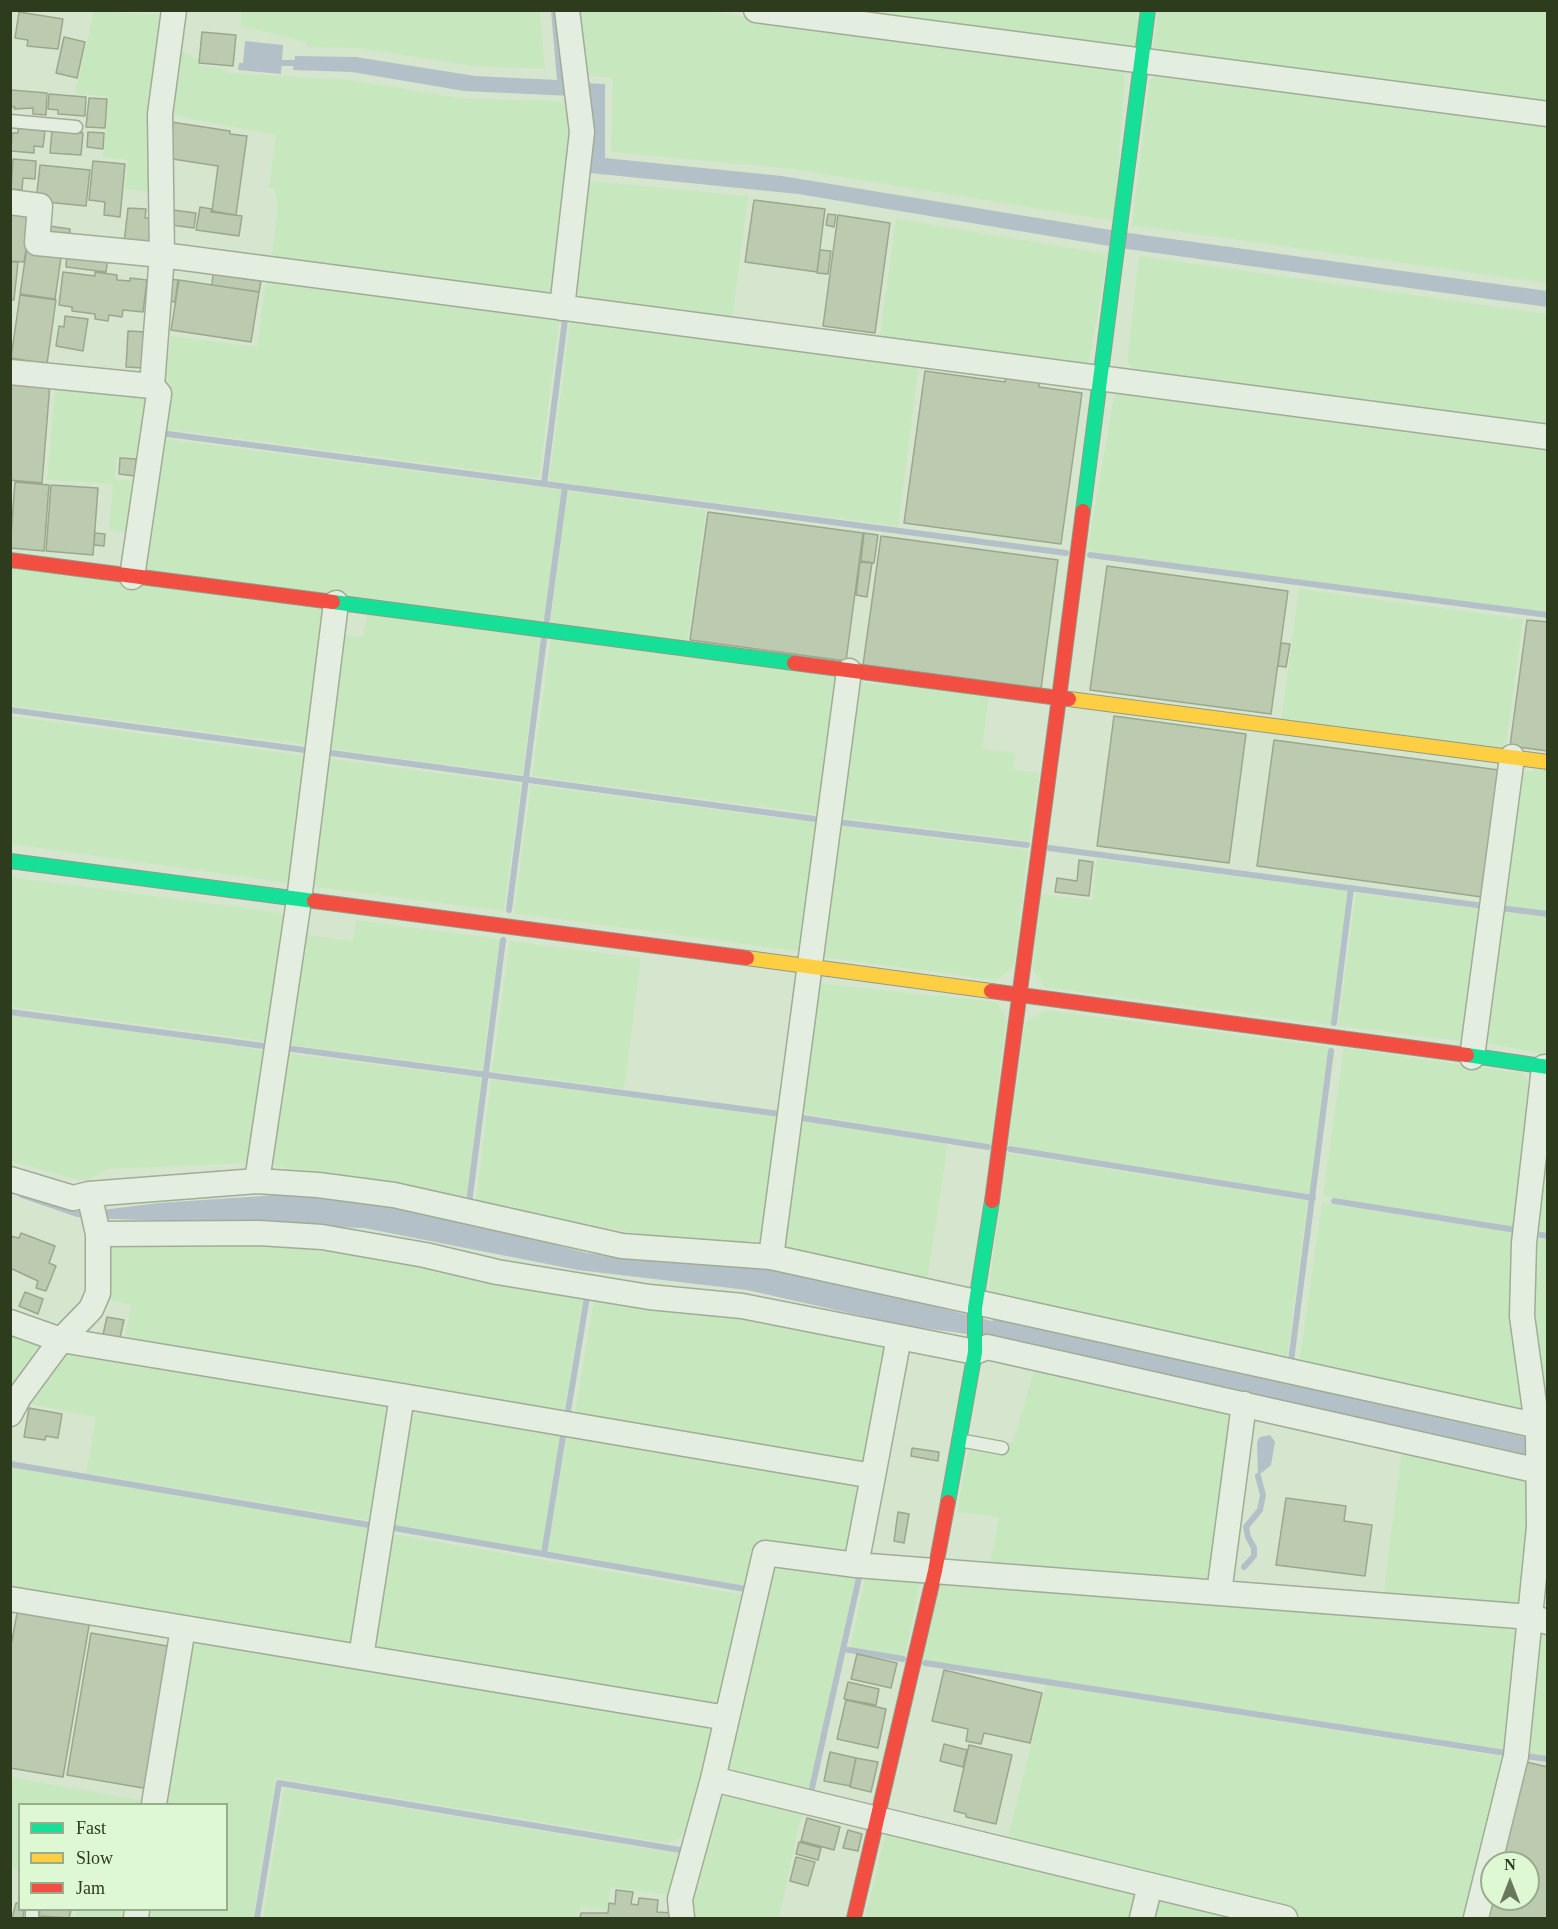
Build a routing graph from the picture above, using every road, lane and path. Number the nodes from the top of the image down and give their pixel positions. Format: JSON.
{"nodes":[{"id":1,"x":567,"y":10,"type":"edge"},
{"id":2,"x":756,"y":10,"type":"edge"},
{"id":3,"x":1148,"y":10,"type":"edge"},
{"id":4,"x":166,"y":11,"type":"edge"},
{"id":5,"x":1142,"y":61,"type":"junction"},
{"id":6,"x":1548,"y":114,"type":"edge"},
{"id":7,"x":10,"y":121,"type":"edge"},
{"id":8,"x":76,"y":127,"type":"dead end"},
{"id":9,"x":10,"y":202,"type":"edge"},
{"id":10,"x":162,"y":255,"type":"junction"},
{"id":11,"x":562,"y":308,"type":"junction"},
{"id":12,"x":10,"y":372,"type":"edge"},
{"id":13,"x":1099,"y":379,"type":"junction"},
{"id":14,"x":152,"y":386,"type":"junction"},
{"id":15,"x":1548,"y":437,"type":"edge"},
{"id":16,"x":10,"y":560,"type":"edge"},
{"id":17,"x":132,"y":577,"type":"junction"},
{"id":18,"x":336,"y":603,"type":"junction"},
{"id":19,"x":849,"y":671,"type":"junction"},
{"id":20,"x":1059,"y":698,"type":"junction"},
{"id":21,"x":1512,"y":757,"type":"junction"},
{"id":22,"x":1548,"y":762,"type":"edge"},
{"id":23,"x":10,"y":861,"type":"edge"},
{"id":24,"x":300,"y":900,"type":"junction"},
{"id":25,"x":810,"y":968,"type":"junction"},
{"id":26,"x":1018,"y":995,"type":"junction"},
{"id":27,"x":1472,"y":1057,"type":"junction"},
{"id":28,"x":1546,"y":1067,"type":"edge"},
{"id":29,"x":10,"y":1179,"type":"edge"},
{"id":30,"x":257,"y":1181,"type":"junction"},
{"id":31,"x":93,"y":1213,"type":"junction"},
{"id":32,"x":771,"y":1257,"type":"junction"},
{"id":33,"x":976,"y":1305,"type":"junction"},
{"id":34,"x":10,"y":1322,"type":"edge"},
{"id":35,"x":899,"y":1337,"type":"junction"},
{"id":36,"x":61,"y":1340,"type":"junction"},
{"id":37,"x":975,"y":1346,"type":"junction"},
{"id":38,"x":402,"y":1396,"type":"junction"},
{"id":39,"x":1244,"y":1404,"type":"junction"},
{"id":40,"x":10,"y":1414,"type":"edge"},
{"id":41,"x":1541,"y":1429,"type":"edge"},
{"id":42,"x":959,"y":1440,"type":"junction"},
{"id":43,"x":1002,"y":1448,"type":"dead end"},
{"id":44,"x":1542,"y":1469,"type":"edge"},
{"id":45,"x":873,"y":1476,"type":"junction"},
{"id":46,"x":856,"y":1565,"type":"junction"},
{"id":47,"x":935,"y":1571,"type":"junction"},
{"id":48,"x":1219,"y":1593,"type":"junction"},
{"id":49,"x":10,"y":1599,"type":"edge"},
{"id":50,"x":1539,"y":1620,"type":"edge"},
{"id":51,"x":183,"y":1628,"type":"junction"},
{"id":52,"x":360,"y":1657,"type":"junction"},
{"id":53,"x":727,"y":1718,"type":"junction"},
{"id":54,"x":713,"y":1779,"type":"junction"},
{"id":55,"x":154,"y":1803,"type":"edge"},
{"id":56,"x":876,"y":1818,"type":"junction"},
{"id":57,"x":1150,"y":1885,"type":"junction"},
{"id":58,"x":682,"y":1918,"type":"edge"},
{"id":59,"x":854,"y":1918,"type":"edge"},
{"id":60,"x":1142,"y":1918,"type":"edge"},
{"id":61,"x":1285,"y":1918,"type":"edge"},
{"id":62,"x":1476,"y":1918,"type":"edge"}],
"edges":[{"from":1,"to":11,"type":"street"},
{"from":2,"to":5,"type":"street"},
{"from":3,"to":5,"type":"street"},
{"from":4,"to":10,"type":"street"},
{"from":5,"to":6,"type":"street"},
{"from":5,"to":13,"type":"street"},
{"from":7,"to":8,"type":"lane"},
{"from":9,"to":10,"type":"street"},
{"from":10,"to":11,"type":"street"},
{"from":10,"to":14,"type":"street"},
{"from":11,"to":13,"type":"street"},
{"from":12,"to":14,"type":"street"},
{"from":13,"to":15,"type":"street"},
{"from":13,"to":20,"type":"street"},
{"from":14,"to":17,"type":"street"},
{"from":16,"to":17,"type":"street"},
{"from":17,"to":18,"type":"street"},
{"from":18,"to":19,"type":"street"},
{"from":18,"to":24,"type":"street"},
{"from":19,"to":20,"type":"street"},
{"from":19,"to":25,"type":"street"},
{"from":20,"to":21,"type":"street"},
{"from":20,"to":26,"type":"street"},
{"from":21,"to":22,"type":"street"},
{"from":21,"to":27,"type":"street"},
{"from":23,"to":24,"type":"street"},
{"from":24,"to":25,"type":"street"},
{"from":24,"to":30,"type":"street"},
{"from":25,"to":26,"type":"street"},
{"from":25,"to":32,"type":"street"},
{"from":26,"to":27,"type":"street"},
{"from":26,"to":33,"type":"street"},
{"from":27,"to":28,"type":"street"},
{"from":28,"to":41,"type":"street"},
{"from":29,"to":31,"type":"street"},
{"from":30,"to":31,"type":"street"},
{"from":30,"to":32,"type":"street"},
{"from":31,"to":35,"type":"street"},
{"from":31,"to":36,"type":"street"},
{"from":32,"to":33,"type":"street"},
{"from":33,"to":37,"type":"street"},
{"from":33,"to":41,"type":"street"},
{"from":34,"to":36,"type":"street"},
{"from":35,"to":37,"type":"street"},
{"from":35,"to":45,"type":"street"},
{"from":36,"to":38,"type":"street"},
{"from":36,"to":40,"type":"street"},
{"from":37,"to":39,"type":"street"},
{"from":37,"to":42,"type":"street"},
{"from":38,"to":45,"type":"street"},
{"from":38,"to":52,"type":"street"},
{"from":39,"to":44,"type":"street"},
{"from":39,"to":48,"type":"street"},
{"from":41,"to":44,"type":"street"},
{"from":42,"to":43,"type":"lane"},
{"from":42,"to":47,"type":"street"},
{"from":44,"to":50,"type":"street"},
{"from":45,"to":46,"type":"street"},
{"from":46,"to":47,"type":"street"},
{"from":46,"to":53,"type":"street"},
{"from":47,"to":48,"type":"street"},
{"from":47,"to":56,"type":"street"},
{"from":48,"to":50,"type":"street"},
{"from":49,"to":51,"type":"street"},
{"from":50,"to":62,"type":"street"},
{"from":51,"to":52,"type":"street"},
{"from":51,"to":55,"type":"street"},
{"from":52,"to":53,"type":"street"},
{"from":53,"to":54,"type":"street"},
{"from":54,"to":56,"type":"street"},
{"from":54,"to":58,"type":"street"},
{"from":56,"to":57,"type":"street"},
{"from":56,"to":59,"type":"street"},
{"from":57,"to":60,"type":"street"},
{"from":57,"to":61,"type":"street"}]}
